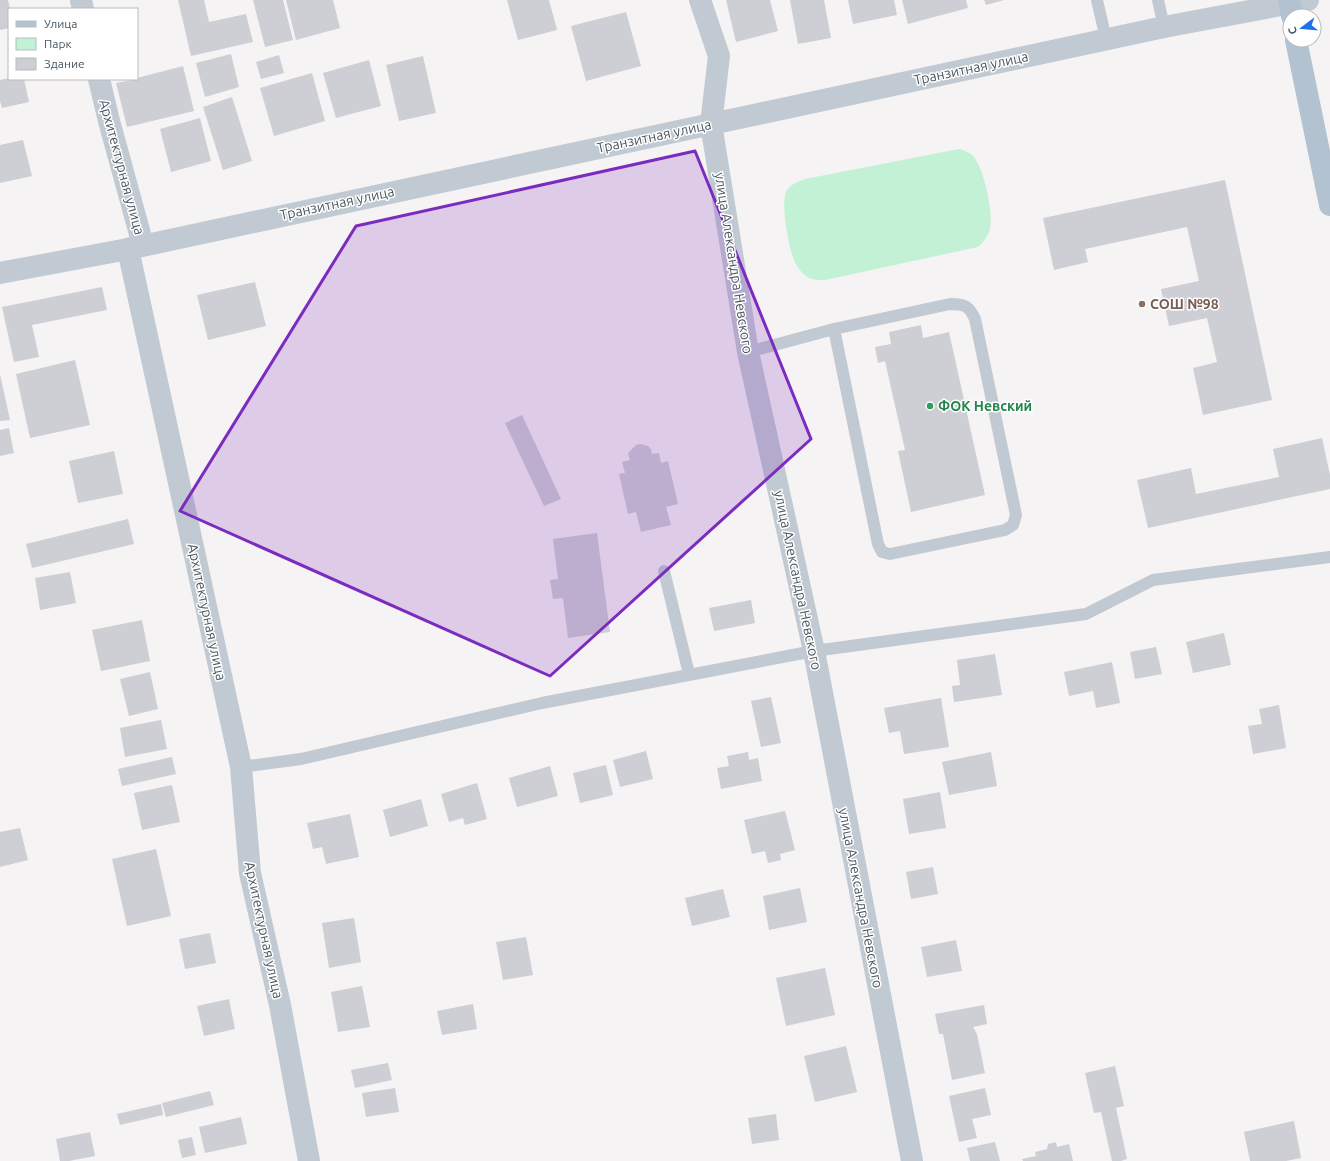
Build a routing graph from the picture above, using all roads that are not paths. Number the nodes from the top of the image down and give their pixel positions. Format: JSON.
{"nodes":[{"id":1,"x":700,"y":0,"type":"edge"},
{"id":2,"x":1097,"y":0,"type":"edge"},
{"id":3,"x":1158,"y":0,"type":"edge"},
{"id":4,"x":1295,"y":5,"type":"edge"},
{"id":5,"x":1164,"y":27,"type":"junction"},
{"id":6,"x":1106,"y":39,"type":"junction"},
{"id":7,"x":1298,"y":48,"type":"edge"},
{"id":8,"x":99,"y":80,"type":"edge"},
{"id":9,"x":711,"y":124,"type":"junction"},
{"id":10,"x":1330,"y":205,"type":"edge"},
{"id":11,"x":135,"y":247,"type":"junction"},
{"id":12,"x":0,"y":273,"type":"edge"},
{"id":13,"x":834,"y":329,"type":"junction"},
{"id":14,"x":748,"y":352,"type":"junction"},
{"id":15,"x":1330,"y":557,"type":"edge"},
{"id":16,"x":664,"y":571,"type":"dead end"},
{"id":17,"x":814,"y":651,"type":"junction"},
{"id":18,"x":689,"y":674,"type":"junction"},
{"id":19,"x":241,"y":767,"type":"junction"},
{"id":20,"x":309,"y":1161,"type":"edge"},
{"id":21,"x":912,"y":1161,"type":"edge"}],
"edges":[{"from":1,"to":9,"type":"street","name":"улица Александра Невского"},
{"from":2,"to":6,"type":"lane"},
{"from":3,"to":5,"type":"lane"},
{"from":4,"to":5,"type":"street","name":"Транзитная улица"},
{"from":5,"to":6,"type":"street","name":"Транзитная улица"},
{"from":6,"to":9,"type":"street","name":"Транзитная улица"},
{"from":7,"to":10,"type":"main road"},
{"from":8,"to":11,"type":"street","name":"Архитектурная улица"},
{"from":9,"to":11,"type":"street","name":"Транзитная улица"},
{"from":9,"to":14,"type":"street","name":"улица Александра Невского"},
{"from":11,"to":12,"type":"street","name":"Транзитная улица"},
{"from":11,"to":19,"type":"street","name":"Архитектурная улица"},
{"from":13,"to":13,"type":"lane"},
{"from":13,"to":14,"type":"lane"},
{"from":14,"to":17,"type":"street","name":"улица Александра Невского"},
{"from":15,"to":17,"type":"lane"},
{"from":16,"to":18,"type":"lane"},
{"from":17,"to":18,"type":"lane"},
{"from":17,"to":21,"type":"street","name":"улица Александра Невского"},
{"from":18,"to":19,"type":"lane"},
{"from":19,"to":20,"type":"street","name":"Архитектурная улица"}]}
